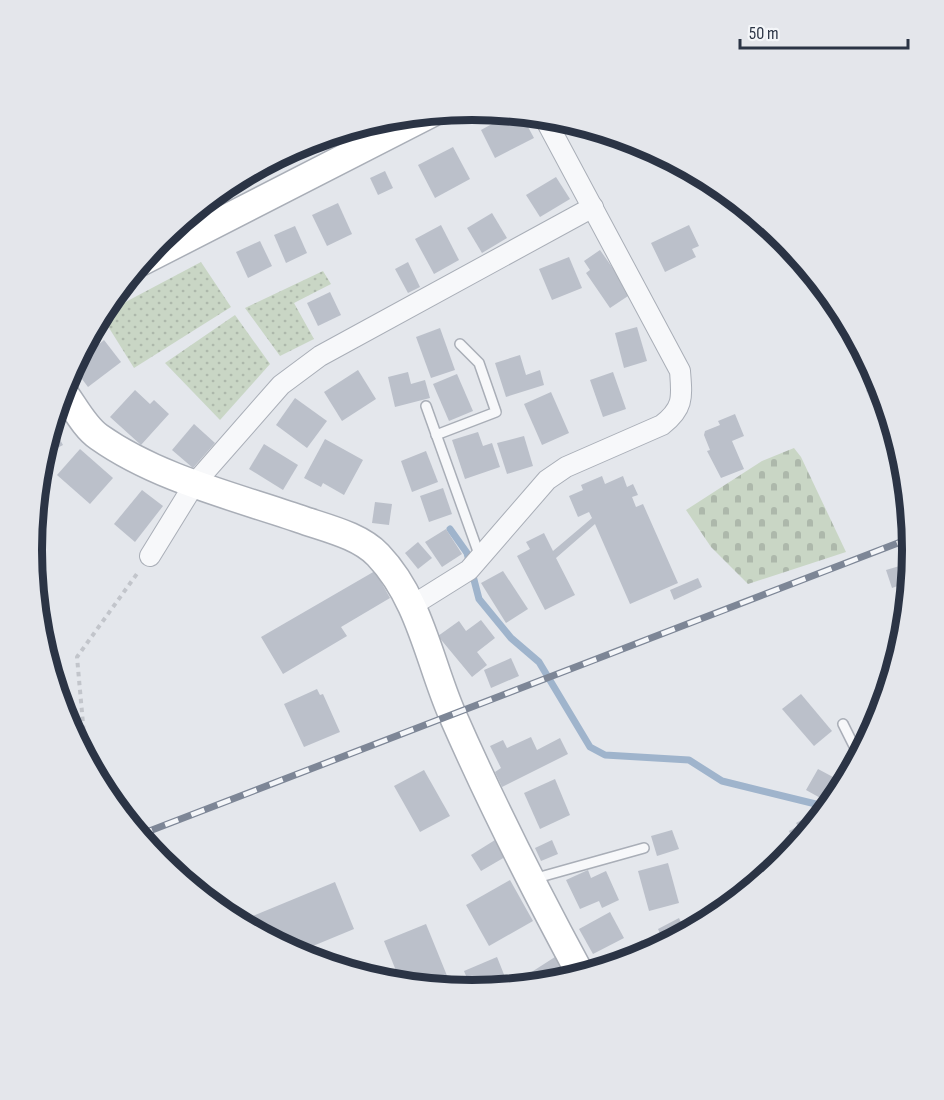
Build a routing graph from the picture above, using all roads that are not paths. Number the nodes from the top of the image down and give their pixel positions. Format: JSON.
{"nodes":[{"id":1,"x":549,"y":127,"type":"edge"},
{"id":2,"x":382,"y":129,"type":"edge"},
{"id":3,"x":593,"y":207,"type":"junction"},
{"id":4,"x":166,"y":248,"type":"edge"},
{"id":5,"x":460,"y":344,"type":"dead end"},
{"id":6,"x":69,"y":400,"type":"edge"},
{"id":7,"x":426,"y":406,"type":"dead end"},
{"id":8,"x":436,"y":435,"type":"junction"},
{"id":9,"x":195,"y":483,"type":"junction"},
{"id":10,"x":150,"y":556,"type":"road end"},
{"id":11,"x":480,"y":556,"type":"junction"},
{"id":12,"x":413,"y":605,"type":"junction"},
{"id":13,"x":843,"y":724,"type":"dead end"},
{"id":14,"x":854,"y":747,"type":"edge"},
{"id":15,"x":644,"y":848,"type":"dead end"},
{"id":16,"x":530,"y":880,"type":"junction"},
{"id":17,"x":577,"y":967,"type":"edge"}],
"edges":[{"from":1,"to":3,"type":"street"},
{"from":2,"to":4,"type":"street"},
{"from":3,"to":9,"type":"street"},
{"from":3,"to":11,"type":"street"},
{"from":5,"to":8,"type":"lane"},
{"from":6,"to":9,"type":"street"},
{"from":7,"to":8,"type":"lane"},
{"from":8,"to":11,"type":"lane"},
{"from":9,"to":10,"type":"street"},
{"from":9,"to":12,"type":"street"},
{"from":11,"to":12,"type":"street"},
{"from":12,"to":16,"type":"street"},
{"from":13,"to":14,"type":"lane"},
{"from":15,"to":16,"type":"lane"},
{"from":16,"to":17,"type":"street"}]}
